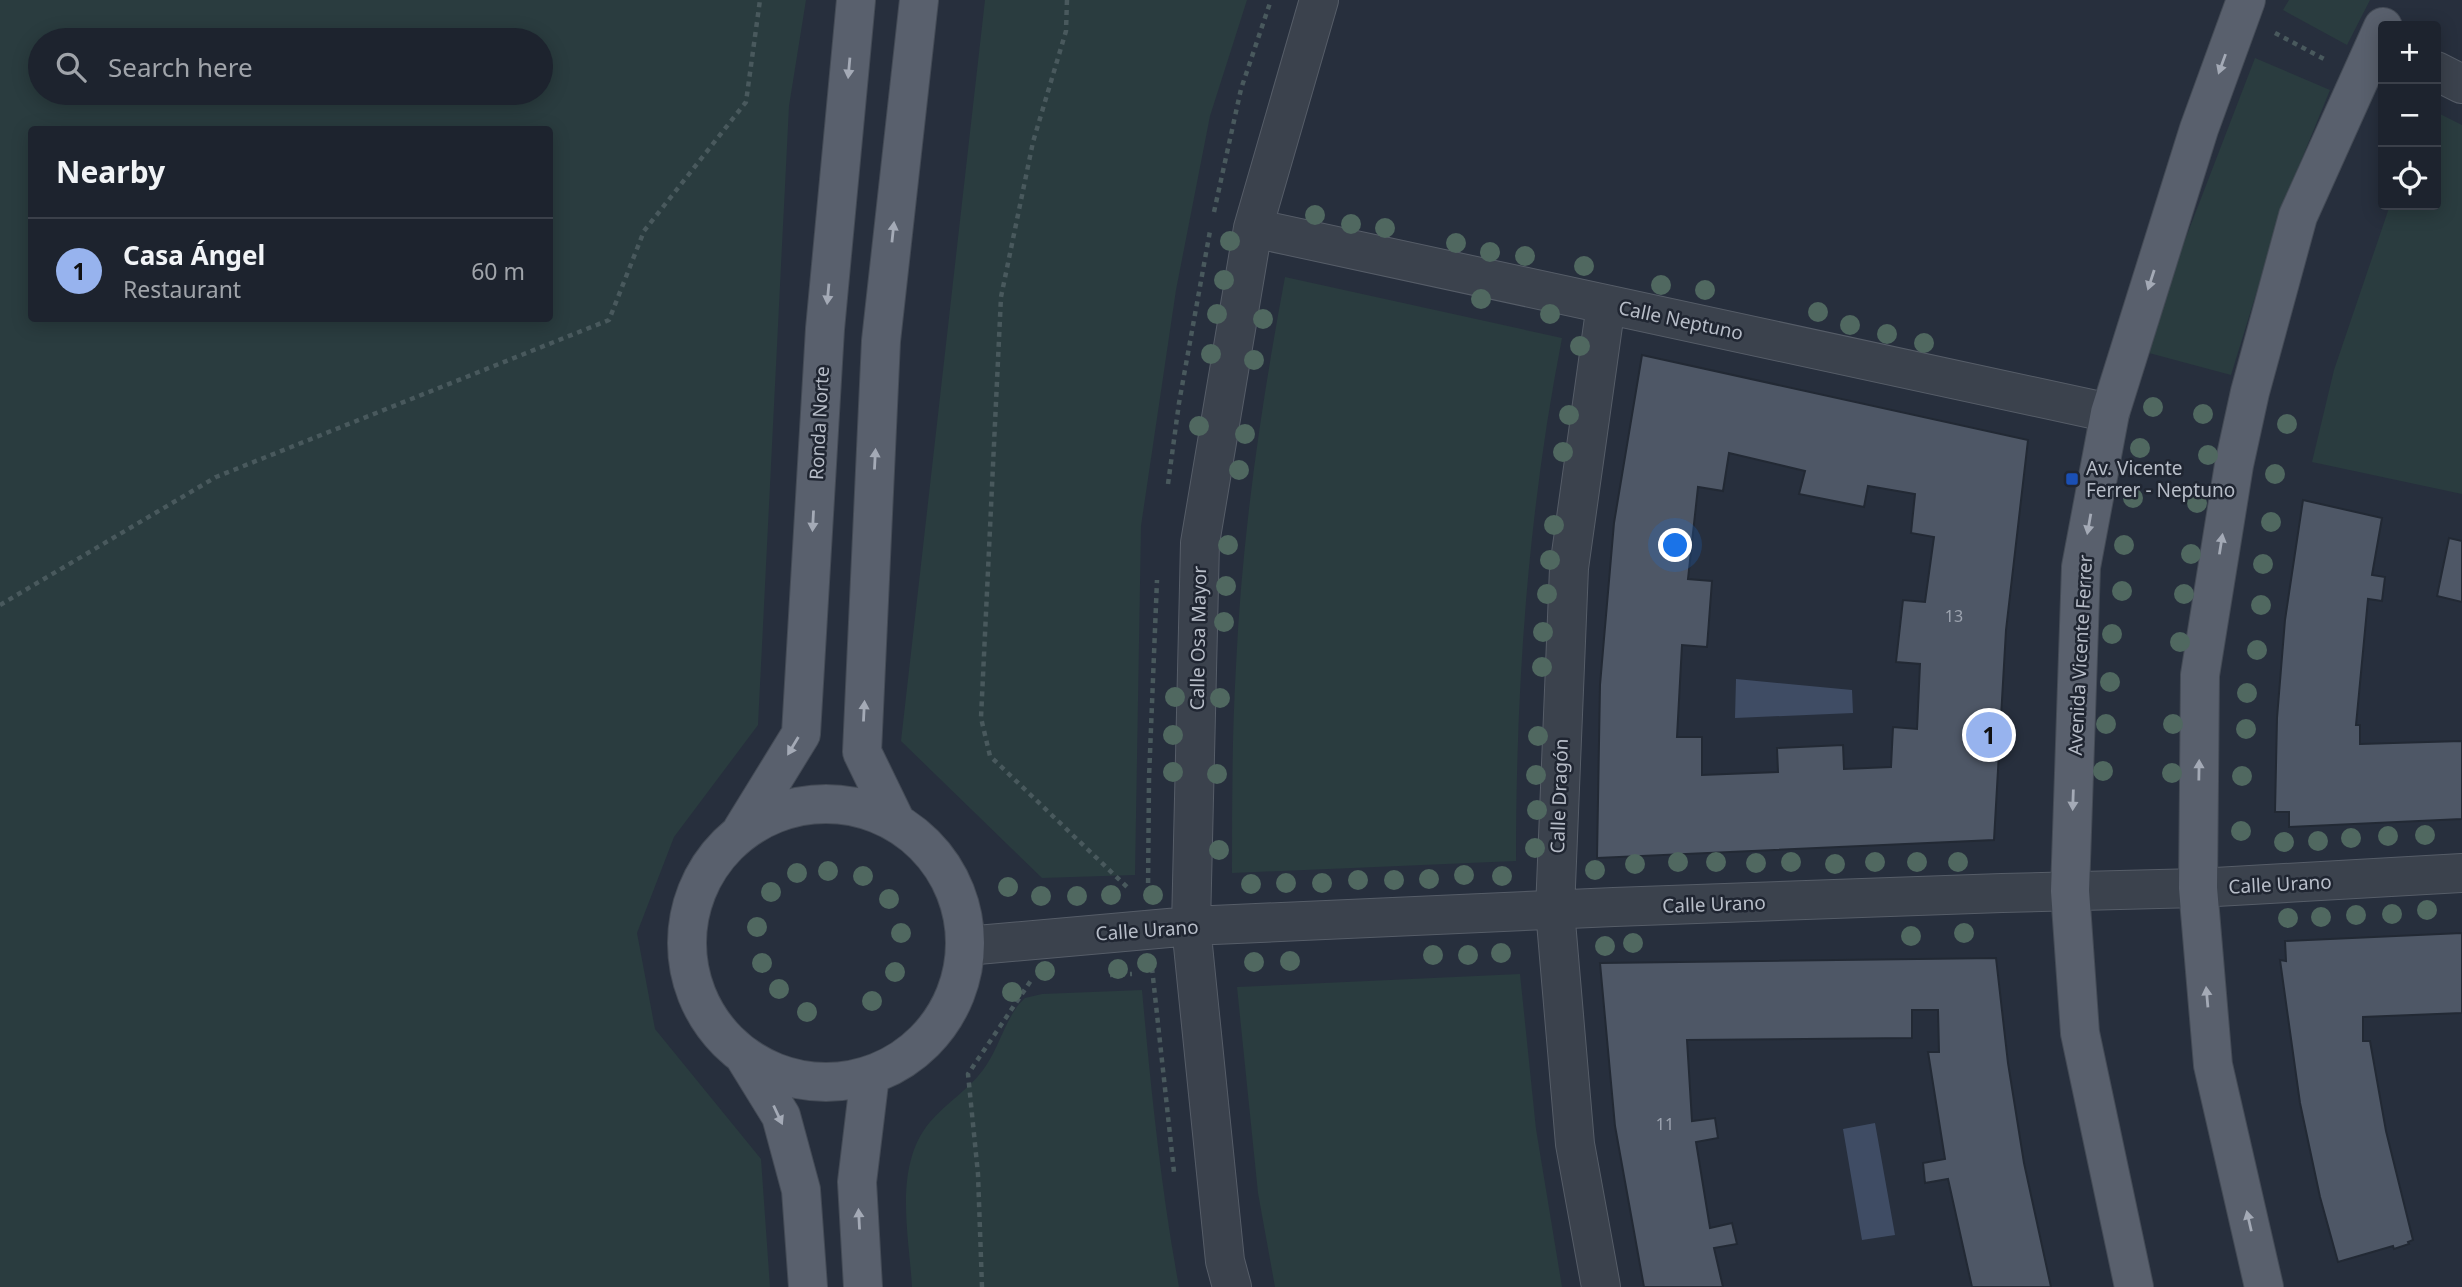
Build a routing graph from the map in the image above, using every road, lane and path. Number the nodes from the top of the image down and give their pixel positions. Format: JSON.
{"nodes":[{"id":1,"x":760,"y":0,"type":"edge"},
{"id":2,"x":856,"y":0,"type":"edge"},
{"id":3,"x":919,"y":0,"type":"edge"},
{"id":4,"x":1067,"y":0,"type":"edge"},
{"id":5,"x":1320,"y":0,"type":"edge"},
{"id":6,"x":2398,"y":0,"type":"edge"},
{"id":7,"x":2243,"y":8,"type":"edge"},
{"id":8,"x":2388,"y":21,"type":"edge"},
{"id":9,"x":2378,"y":43,"type":"edge"},
{"id":10,"x":2441,"y":74,"type":"edge"},
{"id":11,"x":2360,"y":78,"type":"junction"},
{"id":12,"x":2462,"y":84,"type":"edge"},
{"id":13,"x":1254,"y":228,"type":"junction"},
{"id":14,"x":1606,"y":304,"type":"junction"},
{"id":15,"x":2109,"y":412,"type":"junction"},
{"id":16,"x":0,"y":605,"type":"edge"},
{"id":17,"x":895,"y":820,"type":"junction"},
{"id":18,"x":741,"y":831,"type":"junction"},
{"id":19,"x":2462,"y":873,"type":"edge"},
{"id":20,"x":1127,"y":887,"type":"dead end"},
{"id":21,"x":2198,"y":888,"type":"junction"},
{"id":22,"x":2070,"y":891,"type":"junction"},
{"id":23,"x":1555,"y":911,"type":"junction"},
{"id":24,"x":1191,"y":926,"type":"junction"},
{"id":25,"x":966,"y":946,"type":"junction"},
{"id":26,"x":1132,"y":974,"type":"dead end"},
{"id":27,"x":1107,"y":975,"type":"dead end"},
{"id":28,"x":1044,"y":978,"type":"dead end"},
{"id":29,"x":744,"y":1056,"type":"junction"},
{"id":30,"x":870,"y":1075,"type":"junction"},
{"id":31,"x":808,"y":1287,"type":"edge"},
{"id":32,"x":863,"y":1287,"type":"edge"},
{"id":33,"x":982,"y":1287,"type":"edge"},
{"id":34,"x":1232,"y":1287,"type":"edge"},
{"id":35,"x":1601,"y":1287,"type":"edge"},
{"id":36,"x":2134,"y":1287,"type":"edge"},
{"id":37,"x":2264,"y":1287,"type":"edge"}],
"edges":[{"from":1,"to":16,"type":"path"},
{"from":2,"to":18,"type":"main road","name":"Ronda Norte","one_way":true},
{"from":17,"to":3,"type":"main road","one_way":true},
{"from":4,"to":20,"type":"path"},
{"from":5,"to":13,"type":"street","name":"Calle Osa Mayor"},
{"from":6,"to":8,"type":"main road"},
{"from":7,"to":11,"type":"path"},
{"from":7,"to":15,"type":"main road","name":"Avenida Vicente Ferrer","one_way":true},
{"from":9,"to":11,"type":"main road"},
{"from":10,"to":12,"type":"street"},
{"from":21,"to":11,"type":"main road","one_way":true},
{"from":13,"to":14,"type":"street","name":"Calle Neptuno"},
{"from":13,"to":24,"type":"street","name":"Calle Osa Mayor"},
{"from":14,"to":15,"type":"street","name":"Calle Neptuno"},
{"from":14,"to":23,"type":"street","name":"Calle Dragón"},
{"from":15,"to":22,"type":"main road","name":"Avenida Vicente Ferrer","one_way":true},
{"from":17,"to":18,"type":"main road"},
{"from":17,"to":25,"type":"main road"},
{"from":18,"to":29,"type":"main road"},
{"from":19,"to":21,"type":"street","name":"Calle Urano"},
{"from":21,"to":22,"type":"street","name":"Calle Urano"},
{"from":37,"to":21,"type":"main road","one_way":true},
{"from":22,"to":23,"type":"street","name":"Calle Urano"},
{"from":22,"to":36,"type":"main road","name":"Avenida Vicente Ferrer"},
{"from":23,"to":24,"type":"street","name":"Calle Urano"},
{"from":23,"to":35,"type":"street","name":"Calle Dragón"},
{"from":24,"to":25,"type":"street","name":"Calle Urano"},
{"from":24,"to":34,"type":"street","name":"Calle Osa Mayor"},
{"from":25,"to":30,"type":"main road"},
{"from":26,"to":27,"type":"path"},
{"from":28,"to":33,"type":"path"},
{"from":29,"to":30,"type":"main road"},
{"from":29,"to":31,"type":"main road","one_way":true},
{"from":32,"to":30,"type":"main road","one_way":true}]}
